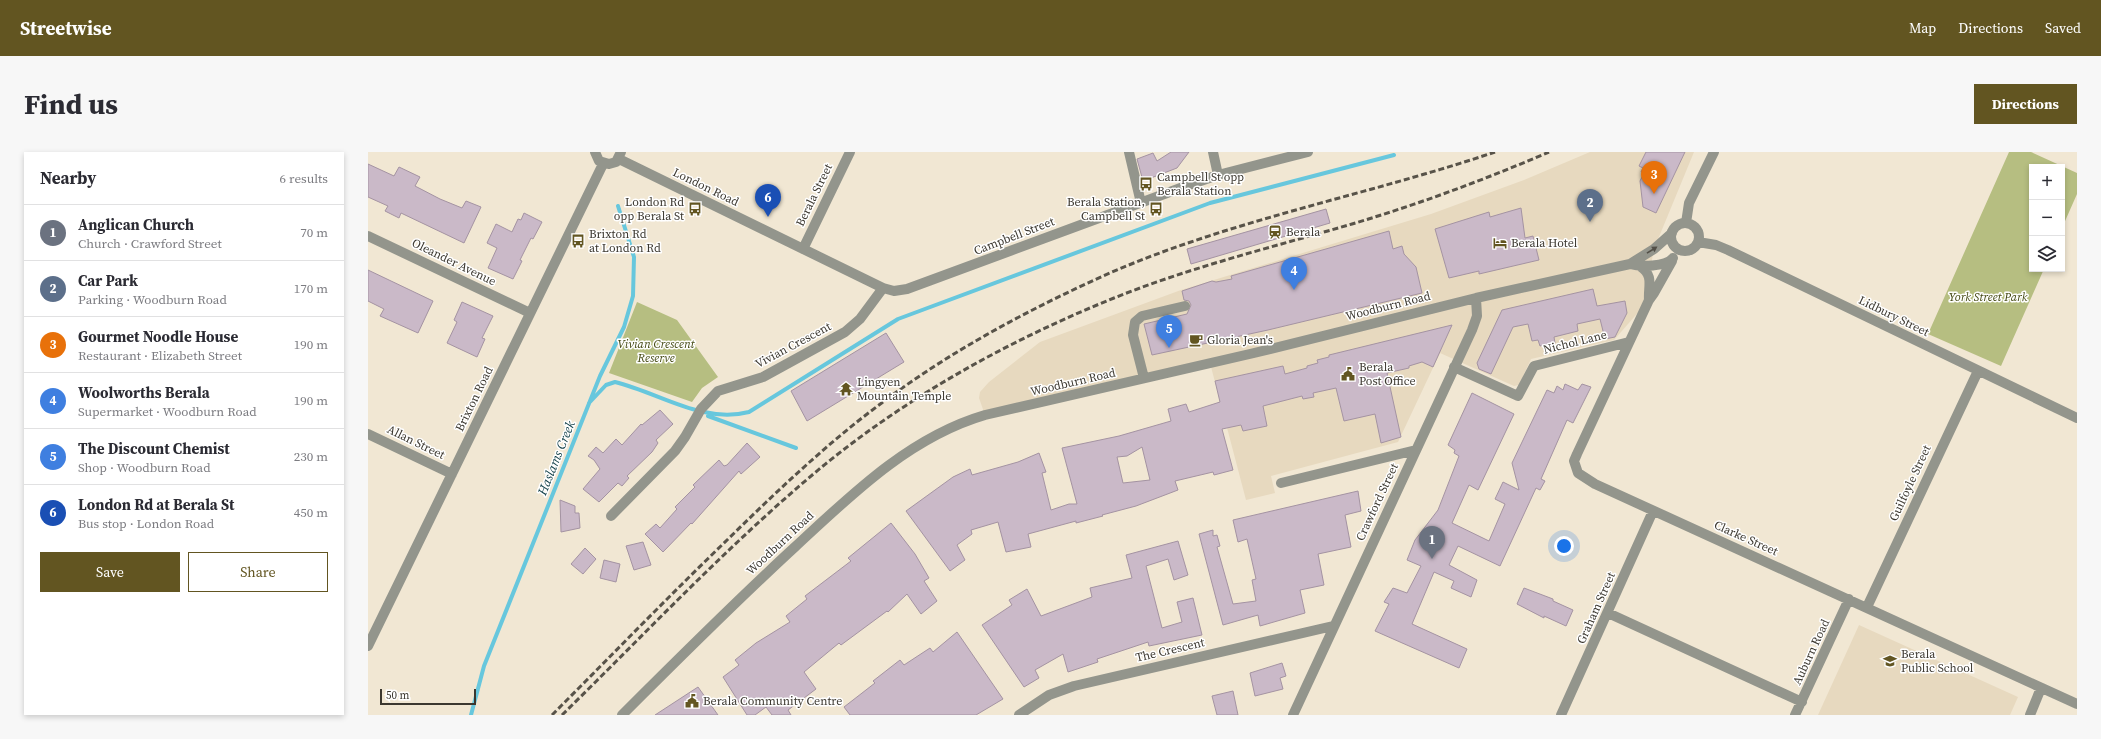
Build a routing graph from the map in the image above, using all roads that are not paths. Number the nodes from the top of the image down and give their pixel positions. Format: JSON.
{"nodes":[{"id":1,"x":595,"y":152,"type":"edge"},
{"id":2,"x":850,"y":152,"type":"edge"},
{"id":3,"x":1129,"y":152,"type":"edge"},
{"id":4,"x":1213,"y":152,"type":"edge"},
{"id":5,"x":1308,"y":152,"type":"edge"},
{"id":6,"x":1714,"y":152,"type":"edge"},
{"id":7,"x":620,"y":155,"type":"edge"},
{"id":8,"x":603,"y":164,"type":"junction"},
{"id":9,"x":1218,"y":175,"type":"junction"},
{"id":10,"x":1141,"y":203,"type":"junction"},
{"id":11,"x":1686,"y":223,"type":"junction"},
{"id":12,"x":1672,"y":233,"type":"junction"},
{"id":13,"x":368,"y":236,"type":"edge"},
{"id":14,"x":1698,"y":242,"type":"junction"},
{"id":15,"x":802,"y":249,"type":"junction"},
{"id":16,"x":1679,"y":250,"type":"junction"},
{"id":17,"x":1672,"y":261,"type":"junction"},
{"id":18,"x":1630,"y":264,"type":"junction"},
{"id":19,"x":1641,"y":267,"type":"junction"},
{"id":20,"x":883,"y":288,"type":"junction"},
{"id":21,"x":1476,"y":298,"type":"junction"},
{"id":22,"x":1649,"y":300,"type":"junction"},
{"id":23,"x":1185,"y":306,"type":"dead end"},
{"id":24,"x":530,"y":313,"type":"junction"},
{"id":25,"x":1629,"y":342,"type":"junction"},
{"id":26,"x":1454,"y":367,"type":"junction"},
{"id":27,"x":1978,"y":371,"type":"junction"},
{"id":28,"x":1144,"y":378,"type":"junction"},
{"id":29,"x":2077,"y":418,"type":"edge"},
{"id":30,"x":368,"y":434,"type":"edge"},
{"id":31,"x":1416,"y":450,"type":"junction"},
{"id":32,"x":452,"y":474,"type":"junction"},
{"id":33,"x":1281,"y":483,"type":"dead end"},
{"id":34,"x":1653,"y":511,"type":"junction"},
{"id":35,"x":611,"y":516,"type":"dead end"},
{"id":36,"x":1849,"y":599,"type":"junction"},
{"id":37,"x":1867,"y":607,"type":"junction"},
{"id":38,"x":1608,"y":613,"type":"junction"},
{"id":39,"x":1333,"y":626,"type":"junction"},
{"id":40,"x":368,"y":646,"type":"edge"},
{"id":41,"x":2041,"y":688,"type":"junction"},
{"id":42,"x":1802,"y":702,"type":"junction"},
{"id":43,"x":2077,"y":704,"type":"edge"},
{"id":44,"x":622,"y":715,"type":"edge"},
{"id":45,"x":1020,"y":715,"type":"edge"},
{"id":46,"x":1293,"y":715,"type":"edge"},
{"id":47,"x":1561,"y":715,"type":"edge"},
{"id":48,"x":1795,"y":715,"type":"edge"},
{"id":49,"x":2030,"y":715,"type":"edge"}],
"edges":[{"from":1,"to":8,"type":"street"},
{"from":2,"to":15,"type":"street","name":"Berala Street"},
{"from":3,"to":10,"type":"street"},
{"from":4,"to":9,"type":"street"},
{"from":5,"to":9,"type":"street","name":"Campbell Street"},
{"from":6,"to":11,"type":"street"},
{"from":7,"to":8,"type":"street"},
{"from":7,"to":15,"type":"street","name":"London Road"},
{"from":8,"to":24,"type":"street","name":"Brixton Road"},
{"from":9,"to":10,"type":"street","name":"Campbell Street"},
{"from":10,"to":20,"type":"street","name":"Campbell Street"},
{"from":11,"to":12,"type":"street"},
{"from":11,"to":14,"type":"street"},
{"from":12,"to":16,"type":"street"},
{"from":18,"to":12,"type":"street","name":"Woodburn Road","one_way":true},
{"from":13,"to":24,"type":"street","name":"Oleander Avenue"},
{"from":14,"to":16,"type":"street"},
{"from":14,"to":27,"type":"street","name":"Lidbury Street"},
{"from":15,"to":20,"type":"street","name":"Campbell Street"},
{"from":16,"to":17,"type":"street"},
{"from":17,"to":19,"type":"street","name":"Woodburn Road"},
{"from":17,"to":22,"type":"street","name":"Clarke Street"},
{"from":18,"to":19,"type":"street","name":"Woodburn Road"},
{"from":18,"to":21,"type":"street","name":"Woodburn Road"},
{"from":19,"to":22,"type":"street","name":"Clarke Street"},
{"from":20,"to":35,"type":"street","name":"Vivian Crescent"},
{"from":21,"to":26,"type":"street","name":"Crawford Street"},
{"from":21,"to":28,"type":"street","name":"Woodburn Road"},
{"from":22,"to":25,"type":"street","name":"Clarke Street"},
{"from":23,"to":28,"type":"street"},
{"from":24,"to":32,"type":"street","name":"Brixton Road"},
{"from":25,"to":26,"type":"street","name":"Nichol Lane"},
{"from":25,"to":34,"type":"street","name":"Clarke Street"},
{"from":26,"to":31,"type":"street","name":"Crawford Street"},
{"from":27,"to":29,"type":"street","name":"Lidbury Street"},
{"from":27,"to":37,"type":"street","name":"Guilfoyle Street"},
{"from":28,"to":44,"type":"street","name":"Woodburn Road"},
{"from":30,"to":32,"type":"street","name":"Allan Street"},
{"from":31,"to":33,"type":"street"},
{"from":31,"to":39,"type":"street","name":"Crawford Street"},
{"from":32,"to":40,"type":"street","name":"Brixton Road"},
{"from":34,"to":36,"type":"street","name":"Clarke Street"},
{"from":34,"to":38,"type":"street","name":"Graham Street"},
{"from":36,"to":37,"type":"street","name":"Clarke Street"},
{"from":36,"to":42,"type":"street","name":"Auburn Road"},
{"from":37,"to":41,"type":"street","name":"Clarke Street"},
{"from":38,"to":42,"type":"street"},
{"from":38,"to":47,"type":"street","name":"Graham Street"},
{"from":39,"to":45,"type":"street","name":"The Crescent"},
{"from":39,"to":46,"type":"street","name":"Crawford Street"},
{"from":41,"to":43,"type":"street","name":"Clarke Street"},
{"from":41,"to":49,"type":"street"},
{"from":42,"to":48,"type":"street","name":"Auburn Road"}]}
